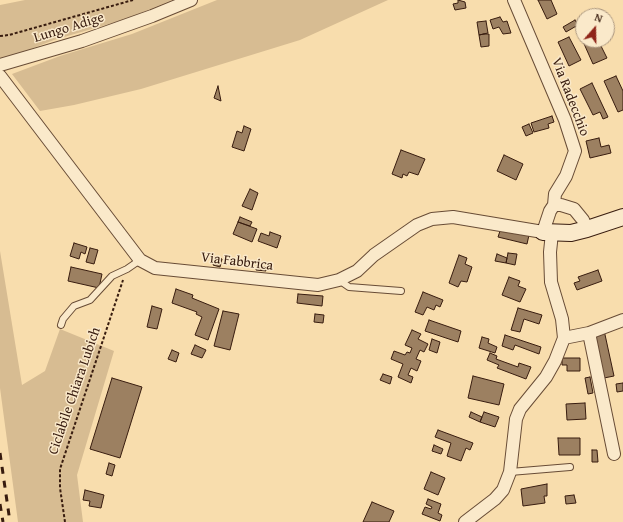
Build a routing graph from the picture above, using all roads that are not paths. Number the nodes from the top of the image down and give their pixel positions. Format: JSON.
{"nodes":[{"id":1,"x":191,"y":0,"type":"edge"},
{"id":2,"x":514,"y":0,"type":"edge"},
{"id":3,"x":0,"y":65,"type":"edge"},
{"id":4,"x":0,"y":76,"type":"edge"},
{"id":5,"x":554,"y":205,"type":"junction"},
{"id":6,"x":623,"y":217,"type":"edge"},
{"id":7,"x":587,"y":230,"type":"junction"},
{"id":8,"x":548,"y":232,"type":"junction"},
{"id":9,"x":140,"y":260,"type":"junction"},
{"id":10,"x":339,"y":280,"type":"junction"},
{"id":11,"x":400,"y":291,"type":"dead end"},
{"id":12,"x":623,"y":320,"type":"edge"},
{"id":13,"x":61,"y":325,"type":"dead end"},
{"id":14,"x":588,"y":333,"type":"junction"},
{"id":15,"x":564,"y":338,"type":"junction"},
{"id":16,"x":614,"y":454,"type":"dead end"},
{"id":17,"x":570,"y":467,"type":"dead end"},
{"id":18,"x":510,"y":472,"type":"junction"},
{"id":19,"x":465,"y":522,"type":"edge"}],
"edges":[{"from":1,"to":3,"type":"street","name":"Lungo Adige"},
{"from":2,"to":5,"type":"street","name":"Via Radecchio"},
{"from":4,"to":9,"type":"street","name":"Via Fabbrica"},
{"from":5,"to":7,"type":"street"},
{"from":5,"to":8,"type":"street","name":"Via Radecchio"},
{"from":6,"to":7,"type":"street"},
{"from":7,"to":8,"type":"street"},
{"from":8,"to":10,"type":"street","name":"Via Fabbrica"},
{"from":8,"to":15,"type":"street","name":"Via Radecchio"},
{"from":9,"to":10,"type":"street","name":"Via Fabbrica"},
{"from":9,"to":13,"type":"lane"},
{"from":10,"to":11,"type":"lane"},
{"from":12,"to":14,"type":"street"},
{"from":14,"to":15,"type":"street"},
{"from":14,"to":16,"type":"street"},
{"from":15,"to":18,"type":"street"},
{"from":17,"to":18,"type":"lane"},
{"from":18,"to":19,"type":"street"}]}
